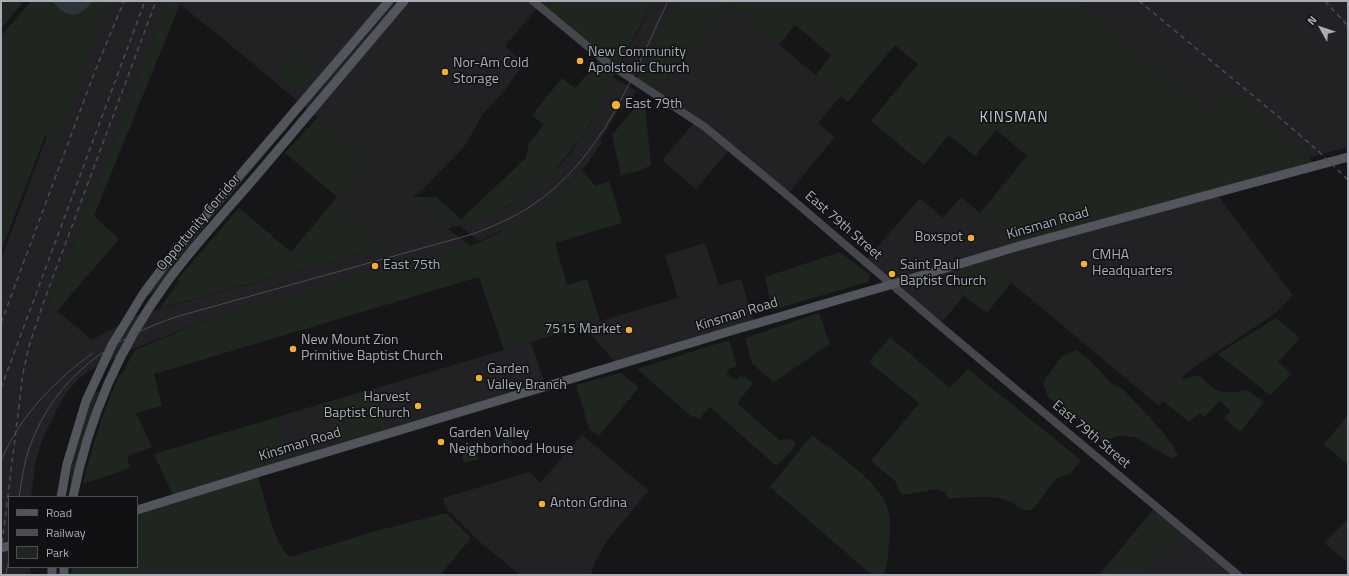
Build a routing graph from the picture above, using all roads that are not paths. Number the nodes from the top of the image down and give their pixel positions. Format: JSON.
{"nodes":[{"id":1,"x":389,"y":1,"type":"edge"},
{"id":2,"x":404,"y":1,"type":"edge"},
{"id":3,"x":533,"y":1,"type":"edge"},
{"id":4,"x":1348,"y":157,"type":"edge"},
{"id":5,"x":891,"y":285,"type":"junction"},
{"id":6,"x":60,"y":496,"type":"edge"},
{"id":7,"x":73,"y":496,"type":"edge"},
{"id":8,"x":138,"y":510,"type":"edge"},
{"id":9,"x":1238,"y":575,"type":"edge"}],
"edges":[{"from":1,"to":6,"type":"main road","name":"Opportunity Corridor"},
{"from":2,"to":7,"type":"main road","name":"Opportunity Corridor"},
{"from":3,"to":5,"type":"main road","name":"East 79th Street"},
{"from":4,"to":5,"type":"main road","name":"Kinsman Road"},
{"from":5,"to":8,"type":"main road","name":"Kinsman Road"},
{"from":5,"to":9,"type":"main road","name":"East 79th Street"}]}
